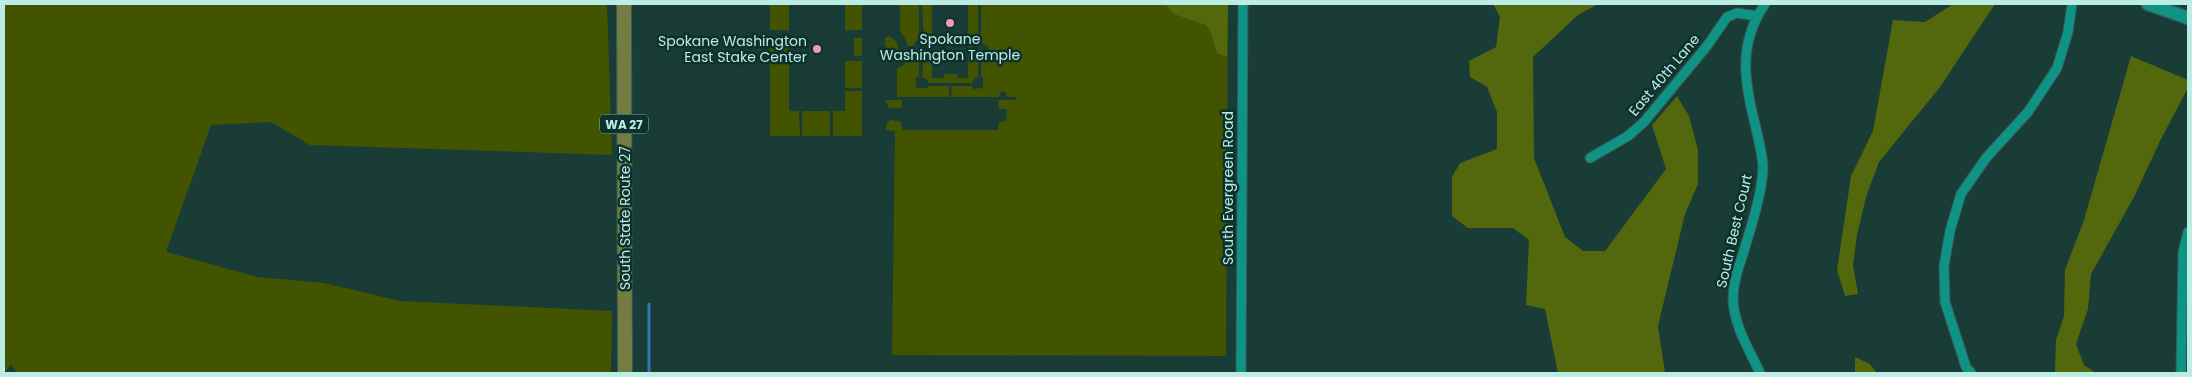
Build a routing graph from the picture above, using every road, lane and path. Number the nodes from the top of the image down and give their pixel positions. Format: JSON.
{"nodes":[{"id":1,"x":624,"y":4,"type":"edge"},
{"id":2,"x":1243,"y":4,"type":"edge"},
{"id":3,"x":1765,"y":4,"type":"edge"},
{"id":4,"x":2072,"y":4,"type":"edge"},
{"id":5,"x":2148,"y":4,"type":"edge"},
{"id":6,"x":1756,"y":16,"type":"junction"},
{"id":7,"x":2188,"y":18,"type":"edge"},
{"id":8,"x":1590,"y":158,"type":"dead end"},
{"id":9,"x":2188,"y":232,"type":"edge"},
{"id":10,"x":1969,"y":370,"type":"edge"},
{"id":11,"x":625,"y":373,"type":"edge"},
{"id":12,"x":1241,"y":373,"type":"edge"},
{"id":13,"x":1760,"y":373,"type":"edge"},
{"id":14,"x":2181,"y":373,"type":"edge"}],
"edges":[{"from":1,"to":11,"type":"main road","name":"South State Route 27","number":"WA 27"},
{"from":2,"to":12,"type":"street","name":"South Evergreen Road"},
{"from":3,"to":6,"type":"street","name":"South Best Court"},
{"from":4,"to":10,"type":"street"},
{"from":5,"to":7,"type":"street"},
{"from":6,"to":8,"type":"street","name":"East 40th Lane"},
{"from":6,"to":13,"type":"street","name":"South Best Court"},
{"from":9,"to":14,"type":"street"}]}
